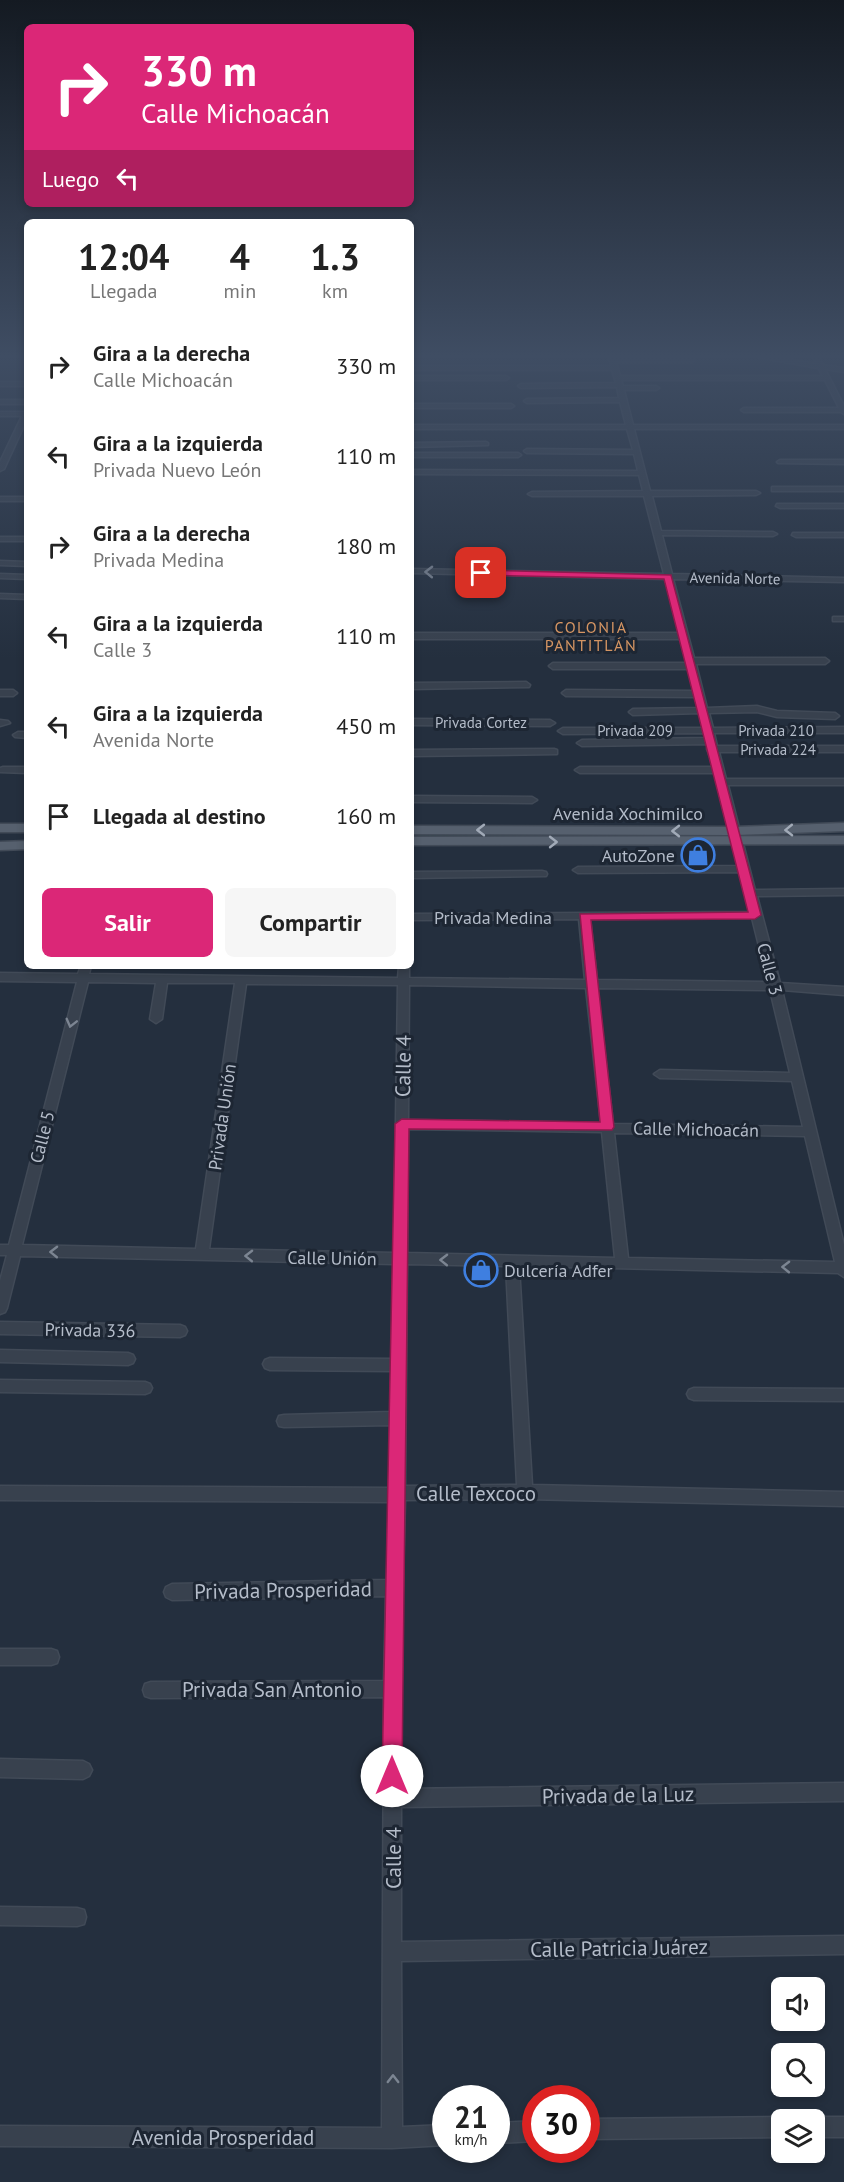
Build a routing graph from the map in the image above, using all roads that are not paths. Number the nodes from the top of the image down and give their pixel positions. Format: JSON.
{"nodes":[{"id":1,"x":414,"y":455,"type":"edge"},
{"id":2,"x":518,"y":455,"type":"dead end"},
{"id":3,"x":637,"y":455,"type":"edge"},
{"id":4,"x":3,"y":456,"type":"edge"},
{"id":5,"x":780,"y":462,"type":"dead end"},
{"id":6,"x":844,"y":462,"type":"edge"},
{"id":7,"x":0,"y":470,"type":"edge"},
{"id":8,"x":414,"y":472,"type":"edge"},
{"id":9,"x":641,"y":472,"type":"junction"},
{"id":10,"x":775,"y":489,"type":"dead end"},
{"id":11,"x":844,"y":489,"type":"edge"},
{"id":12,"x":756,"y":493,"type":"dead end"},
{"id":13,"x":532,"y":494,"type":"dead end"},
{"id":14,"x":648,"y":494,"type":"junction"},
{"id":15,"x":0,"y":499,"type":"edge"},
{"id":16,"x":24,"y":499,"type":"edge"},
{"id":17,"x":780,"y":506,"type":"dead end"},
{"id":18,"x":844,"y":506,"type":"edge"},
{"id":19,"x":657,"y":533,"type":"junction"},
{"id":20,"x":773,"y":534,"type":"dead end"},
{"id":21,"x":796,"y":535,"type":"dead end"},
{"id":22,"x":844,"y":535,"type":"edge"},
{"id":23,"x":0,"y":539,"type":"edge"},
{"id":24,"x":24,"y":539,"type":"edge"},
{"id":25,"x":0,"y":563,"type":"edge"},
{"id":26,"x":24,"y":564,"type":"edge"},
{"id":27,"x":414,"y":571,"type":"edge"},
{"id":28,"x":0,"y":576,"type":"edge"},
{"id":29,"x":668,"y":576,"type":"junction"},
{"id":30,"x":23,"y":577,"type":"edge"},
{"id":31,"x":844,"y":580,"type":"edge"},
{"id":32,"x":0,"y":596,"type":"edge"},
{"id":33,"x":24,"y":597,"type":"edge"},
{"id":34,"x":414,"y":636,"type":"edge"},
{"id":35,"x":683,"y":636,"type":"junction"},
{"id":36,"x":825,"y":661,"type":"dead end"},
{"id":37,"x":691,"y":664,"type":"junction"},
{"id":38,"x":553,"y":666,"type":"dead end"},
{"id":39,"x":414,"y":686,"type":"edge"},
{"id":40,"x":526,"y":686,"type":"dead end"},
{"id":41,"x":0,"y":693,"type":"edge"},
{"id":42,"x":13,"y":693,"type":"dead end"},
{"id":43,"x":566,"y":693,"type":"dead end"},
{"id":44,"x":699,"y":694,"type":"junction"},
{"id":45,"x":702,"y":710,"type":"junction"},
{"id":46,"x":633,"y":712,"type":"dead end"},
{"id":47,"x":835,"y":716,"type":"dead end"},
{"id":48,"x":414,"y":722,"type":"edge"},
{"id":49,"x":550,"y":723,"type":"dead end"},
{"id":50,"x":707,"y":730,"type":"junction"},
{"id":51,"x":844,"y":730,"type":"edge"},
{"id":52,"x":563,"y":731,"type":"dead end"},
{"id":53,"x":582,"y":743,"type":"dead end"},
{"id":54,"x":711,"y":745,"type":"junction"},
{"id":55,"x":844,"y":749,"type":"edge"},
{"id":56,"x":554,"y":752,"type":"dead end"},
{"id":57,"x":414,"y":753,"type":"edge"},
{"id":58,"x":3,"y":770,"type":"dead end"},
{"id":59,"x":24,"y":770,"type":"edge"},
{"id":60,"x":580,"y":770,"type":"dead end"},
{"id":61,"x":717,"y":770,"type":"junction"},
{"id":62,"x":721,"y":782,"type":"junction"},
{"id":63,"x":844,"y":782,"type":"edge"},
{"id":64,"x":414,"y":799,"type":"edge"},
{"id":65,"x":532,"y":800,"type":"dead end"},
{"id":66,"x":844,"y":827,"type":"edge"},
{"id":67,"x":0,"y":828,"type":"edge"},
{"id":68,"x":24,"y":828,"type":"edge"},
{"id":69,"x":414,"y":830,"type":"edge"},
{"id":70,"x":735,"y":836,"type":"junction"},
{"id":71,"x":0,"y":837,"type":"edge"},
{"id":72,"x":24,"y":837,"type":"edge"},
{"id":73,"x":844,"y":840,"type":"edge"},
{"id":74,"x":414,"y":842,"type":"edge"},
{"id":75,"x":24,"y":845,"type":"edge"},
{"id":76,"x":0,"y":846,"type":"edge"},
{"id":77,"x":743,"y":868,"type":"junction"},
{"id":78,"x":578,"y":870,"type":"dead end"},
{"id":79,"x":543,"y":874,"type":"dead end"},
{"id":80,"x":414,"y":875,"type":"edge"},
{"id":81,"x":844,"y":892,"type":"edge"},
{"id":82,"x":750,"y":893,"type":"junction"},
{"id":83,"x":755,"y":915,"type":"junction"},
{"id":84,"x":585,"y":916,"type":"junction"},
{"id":85,"x":414,"y":917,"type":"edge"},
{"id":86,"x":84,"y":972,"type":"edge"},
{"id":87,"x":404,"y":974,"type":"edge"},
{"id":88,"x":0,"y":977,"type":"edge"},
{"id":89,"x":162,"y":980,"type":"junction"},
{"id":90,"x":241,"y":980,"type":"junction"},
{"id":91,"x":592,"y":984,"type":"junction"},
{"id":92,"x":774,"y":986,"type":"junction"},
{"id":93,"x":844,"y":991,"type":"edge"},
{"id":94,"x":156,"y":1019,"type":"dead end"},
{"id":95,"x":660,"y":1074,"type":"dead end"},
{"id":96,"x":797,"y":1077,"type":"junction"},
{"id":97,"x":402,"y":1124,"type":"junction"},
{"id":98,"x":607,"y":1127,"type":"junction"},
{"id":99,"x":811,"y":1132,"type":"junction"},
{"id":100,"x":6,"y":1250,"type":"edge"},
{"id":101,"x":202,"y":1255,"type":"junction"},
{"id":102,"x":400,"y":1259,"type":"junction"},
{"id":103,"x":512,"y":1261,"type":"junction"},
{"id":104,"x":622,"y":1263,"type":"junction"},
{"id":105,"x":844,"y":1269,"type":"edge"},
{"id":106,"x":0,"y":1308,"type":"edge"},
{"id":107,"x":0,"y":1328,"type":"edge"},
{"id":108,"x":180,"y":1331,"type":"dead end"},
{"id":109,"x":0,"y":1356,"type":"edge"},
{"id":110,"x":128,"y":1359,"type":"dead end"},
{"id":111,"x":270,"y":1364,"type":"dead end"},
{"id":112,"x":399,"y":1365,"type":"junction"},
{"id":113,"x":0,"y":1386,"type":"edge"},
{"id":114,"x":145,"y":1388,"type":"dead end"},
{"id":115,"x":694,"y":1394,"type":"dead end"},
{"id":116,"x":844,"y":1395,"type":"edge"},
{"id":117,"x":399,"y":1419,"type":"junction"},
{"id":118,"x":284,"y":1421,"type":"dead end"},
{"id":119,"x":525,"y":1492,"type":"junction"},
{"id":120,"x":0,"y":1493,"type":"edge"},
{"id":121,"x":396,"y":1493,"type":"junction"},
{"id":122,"x":844,"y":1499,"type":"edge"},
{"id":123,"x":394,"y":1588,"type":"junction"},
{"id":124,"x":172,"y":1592,"type":"dead end"},
{"id":125,"x":0,"y":1657,"type":"edge"},
{"id":126,"x":51,"y":1657,"type":"dead end"},
{"id":127,"x":392,"y":1689,"type":"junction"},
{"id":128,"x":151,"y":1690,"type":"dead end"},
{"id":129,"x":0,"y":1768,"type":"edge"},
{"id":130,"x":83,"y":1770,"type":"dead end"},
{"id":131,"x":844,"y":1792,"type":"edge"},
{"id":132,"x":393,"y":1798,"type":"junction"},
{"id":133,"x":0,"y":1916,"type":"edge"},
{"id":134,"x":77,"y":1917,"type":"dead end"},
{"id":135,"x":844,"y":1945,"type":"edge"},
{"id":136,"x":393,"y":1952,"type":"junction"},
{"id":137,"x":771,"y":2127,"type":"edge"},
{"id":138,"x":825,"y":2127,"type":"edge"},
{"id":139,"x":844,"y":2127,"type":"edge"},
{"id":140,"x":600,"y":2129,"type":"edge"},
{"id":141,"x":0,"y":2136,"type":"edge"},
{"id":142,"x":432,"y":2136,"type":"edge"},
{"id":143,"x":392,"y":2138,"type":"junction"}],
"edges":[{"from":1,"to":2,"type":"street"},
{"from":3,"to":9,"type":"street","name":"Calle 3"},
{"from":4,"to":7,"type":"street"},
{"from":5,"to":6,"type":"street"},
{"from":8,"to":9,"type":"street"},
{"from":9,"to":14,"type":"street","name":"Calle 3"},
{"from":10,"to":11,"type":"street"},
{"from":12,"to":14,"type":"street"},
{"from":13,"to":14,"type":"street"},
{"from":14,"to":19,"type":"street","name":"Calle 3"},
{"from":15,"to":16,"type":"street"},
{"from":17,"to":18,"type":"street"},
{"from":19,"to":20,"type":"street"},
{"from":19,"to":29,"type":"street","name":"Calle 3"},
{"from":21,"to":22,"type":"street"},
{"from":23,"to":24,"type":"street"},
{"from":25,"to":26,"type":"street"},
{"from":29,"to":27,"type":"street","name":"Avenida Norte","one_way":true},
{"from":28,"to":30,"type":"street"},
{"from":29,"to":31,"type":"street","name":"Avenida Norte"},
{"from":29,"to":35,"type":"street","name":"Calle 3"},
{"from":32,"to":33,"type":"street"},
{"from":34,"to":35,"type":"street"},
{"from":35,"to":37,"type":"street","name":"Calle 3"},
{"from":36,"to":37,"type":"street"},
{"from":37,"to":38,"type":"street"},
{"from":37,"to":44,"type":"street","name":"Calle 3"},
{"from":39,"to":40,"type":"street"},
{"from":41,"to":42,"type":"street"},
{"from":43,"to":44,"type":"street"},
{"from":44,"to":45,"type":"street","name":"Calle 3"},
{"from":45,"to":46,"type":"street"},
{"from":45,"to":47,"type":"street"},
{"from":45,"to":50,"type":"street","name":"Calle 3"},
{"from":48,"to":49,"type":"street","name":"Privada Cortez"},
{"from":50,"to":51,"type":"street","name":"Privada 210"},
{"from":50,"to":52,"type":"street","name":"Privada 209"},
{"from":50,"to":54,"type":"street","name":"Calle 3"},
{"from":53,"to":54,"type":"street","name":"Privada 224"},
{"from":54,"to":55,"type":"street","name":"Privada 224"},
{"from":54,"to":61,"type":"street","name":"Calle 3"},
{"from":56,"to":57,"type":"street"},
{"from":58,"to":59,"type":"street"},
{"from":60,"to":61,"type":"street"},
{"from":61,"to":62,"type":"street","name":"Calle 3"},
{"from":62,"to":63,"type":"street"},
{"from":62,"to":70,"type":"street","name":"Calle 3"},
{"from":64,"to":65,"type":"street"},
{"from":66,"to":70,"type":"main road","name":"Avenida Xochimilco","one_way":true},
{"from":67,"to":68,"type":"main road"},
{"from":70,"to":69,"type":"main road","name":"Avenida Xochimilco","one_way":true},
{"from":70,"to":73,"type":"main road","name":"Avenida Xochimilco"},
{"from":74,"to":70,"type":"main road","name":"Avenida Xochimilco","one_way":true},
{"from":70,"to":77,"type":"street","name":"Calle 3"},
{"from":71,"to":72,"type":"main road"},
{"from":75,"to":76,"type":"main road"},
{"from":77,"to":78,"type":"street"},
{"from":77,"to":82,"type":"street","name":"Calle 3"},
{"from":79,"to":80,"type":"street"},
{"from":81,"to":82,"type":"street"},
{"from":82,"to":83,"type":"street","name":"Calle 3"},
{"from":83,"to":84,"type":"street","name":"Privada Medina"},
{"from":83,"to":92,"type":"street","name":"Calle 3"},
{"from":84,"to":85,"type":"street","name":"Privada Medina"},
{"from":84,"to":91,"type":"street"},
{"from":86,"to":88,"type":"street"},
{"from":86,"to":89,"type":"street"},
{"from":86,"to":100,"type":"street","name":"Calle 5","one_way":true},
{"from":87,"to":90,"type":"street"},
{"from":87,"to":91,"type":"street"},
{"from":87,"to":97,"type":"street","name":"Calle 4"},
{"from":89,"to":90,"type":"street"},
{"from":89,"to":94,"type":"street"},
{"from":90,"to":101,"type":"street","name":"Privada Unión"},
{"from":91,"to":92,"type":"street"},
{"from":91,"to":98,"type":"street"},
{"from":92,"to":93,"type":"street"},
{"from":92,"to":96,"type":"street","name":"Calle 3"},
{"from":95,"to":96,"type":"street"},
{"from":96,"to":99,"type":"street","name":"Calle 3"},
{"from":97,"to":98,"type":"street","name":"Calle Michoacán"},
{"from":97,"to":102,"type":"street","name":"Calle 4"},
{"from":98,"to":99,"type":"street","name":"Calle Michoacán"},
{"from":98,"to":104,"type":"street"},
{"from":99,"to":105,"type":"street","name":"Calle 3"},
{"from":101,"to":100,"type":"street","name":"Calle Unión","one_way":true},
{"from":100,"to":106,"type":"street","name":"Calle 5"},
{"from":102,"to":101,"type":"street","name":"Calle Unión","one_way":true},
{"from":103,"to":102,"type":"street","name":"Calle Unión","one_way":true},
{"from":102,"to":112,"type":"street","name":"Calle 4"},
{"from":103,"to":104,"type":"street","name":"Calle Unión"},
{"from":103,"to":119,"type":"street"},
{"from":105,"to":104,"type":"street","name":"Calle Unión","one_way":true},
{"from":107,"to":108,"type":"street","name":"Privada 336"},
{"from":109,"to":110,"type":"street"},
{"from":111,"to":112,"type":"street"},
{"from":112,"to":117,"type":"street","name":"Calle 4"},
{"from":113,"to":114,"type":"street"},
{"from":115,"to":116,"type":"street"},
{"from":117,"to":118,"type":"street"},
{"from":117,"to":121,"type":"street","name":"Calle 4"},
{"from":119,"to":121,"type":"street","name":"Calle Texcoco"},
{"from":119,"to":122,"type":"street","name":"Calle Texcoco"},
{"from":120,"to":121,"type":"street","name":"Calle Texcoco"},
{"from":121,"to":123,"type":"street","name":"Calle 4"},
{"from":123,"to":124,"type":"street","name":"Privada Prosperidad"},
{"from":123,"to":127,"type":"street","name":"Calle 4"},
{"from":125,"to":126,"type":"street"},
{"from":127,"to":128,"type":"street","name":"Privada San Antonio"},
{"from":127,"to":132,"type":"street","name":"Calle 4"},
{"from":129,"to":130,"type":"street"},
{"from":131,"to":132,"type":"street","name":"Privada de la Luz"},
{"from":132,"to":136,"type":"street","name":"Calle 4"},
{"from":133,"to":134,"type":"street"},
{"from":135,"to":136,"type":"street","name":"Calle Patricia Juárez"},
{"from":143,"to":136,"type":"street","name":"Calle 4","one_way":true},
{"from":137,"to":140,"type":"street"},
{"from":138,"to":139,"type":"street"},
{"from":141,"to":143,"type":"street","name":"Avenida Prosperidad"},
{"from":142,"to":143,"type":"street","name":"Avenida Prosperidad"}]}
